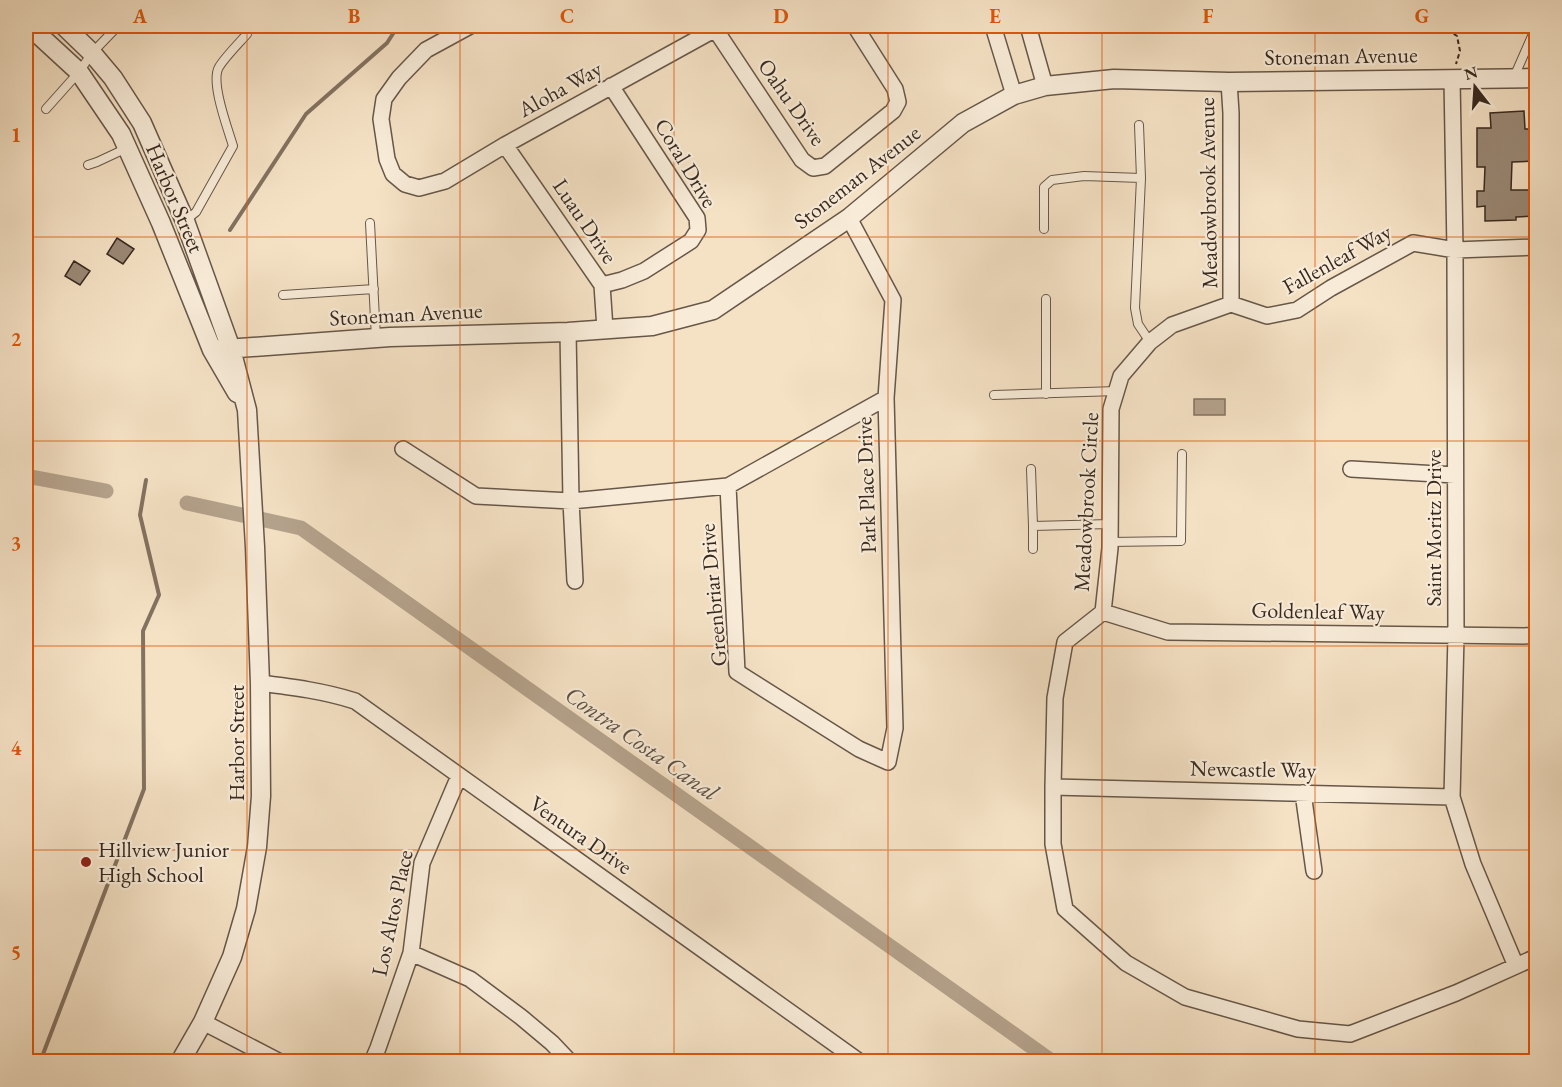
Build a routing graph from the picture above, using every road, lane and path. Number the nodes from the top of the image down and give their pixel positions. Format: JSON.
{"nodes":[{"id":1,"x":29,"y":26,"type":"edge"},
{"id":2,"x":64,"y":26,"type":"edge"},
{"id":3,"x":118,"y":26,"type":"edge"},
{"id":4,"x":470,"y":26,"type":"edge"},
{"id":5,"x":855,"y":26,"type":"edge"},
{"id":6,"x":993,"y":26,"type":"edge"},
{"id":7,"x":1028,"y":26,"type":"edge"},
{"id":8,"x":1440,"y":26,"type":"edge"},
{"id":9,"x":718,"y":27,"type":"edge"},
{"id":10,"x":1536,"y":27,"type":"edge"},
{"id":11,"x":248,"y":34,"type":"dead end"},
{"id":12,"x":92,"y":53,"type":"junction"},
{"id":13,"x":79,"y":72,"type":"junction"},
{"id":14,"x":1514,"y":78,"type":"junction"},
{"id":15,"x":1536,"y":78,"type":"edge"},
{"id":16,"x":1452,"y":79,"type":"junction"},
{"id":17,"x":1229,"y":82,"type":"junction"},
{"id":18,"x":610,"y":86,"type":"junction"},
{"id":19,"x":1045,"y":86,"type":"junction"},
{"id":20,"x":1014,"y":95,"type":"junction"},
{"id":21,"x":46,"y":109,"type":"dead end"},
{"id":22,"x":1139,"y":125,"type":"dead end"},
{"id":23,"x":506,"y":145,"type":"junction"},
{"id":24,"x":127,"y":148,"type":"junction"},
{"id":25,"x":88,"y":165,"type":"dead end"},
{"id":26,"x":1142,"y":178,"type":"junction"},
{"id":27,"x":849,"y":218,"type":"junction"},
{"id":28,"x":185,"y":221,"type":"junction"},
{"id":29,"x":370,"y":223,"type":"dead end"},
{"id":30,"x":1044,"y":230,"type":"dead end"},
{"id":31,"x":1536,"y":248,"type":"edge"},
{"id":32,"x":1455,"y":250,"type":"junction"},
{"id":33,"x":602,"y":285,"type":"junction"},
{"id":34,"x":374,"y":290,"type":"junction"},
{"id":35,"x":283,"y":295,"type":"dead end"},
{"id":36,"x":1046,"y":299,"type":"dead end"},
{"id":37,"x":1231,"y":304,"type":"junction"},
{"id":38,"x":605,"y":329,"type":"junction"},
{"id":39,"x":568,"y":332,"type":"junction"},
{"id":40,"x":376,"y":338,"type":"junction"},
{"id":41,"x":1150,"y":342,"type":"junction"},
{"id":42,"x":231,"y":349,"type":"junction"},
{"id":43,"x":212,"y":350,"type":"junction"},
{"id":44,"x":1117,"y":392,"type":"junction"},
{"id":45,"x":1046,"y":394,"type":"junction"},
{"id":46,"x":994,"y":395,"type":"dead end"},
{"id":47,"x":886,"y":398,"type":"junction"},
{"id":48,"x":247,"y":410,"type":"junction"},
{"id":49,"x":403,"y":450,"type":"dead end"},
{"id":50,"x":1182,"y":454,"type":"dead end"},
{"id":51,"x":1031,"y":469,"type":"dead end"},
{"id":52,"x":1352,"y":469,"type":"dead end"},
{"id":53,"x":1455,"y":475,"type":"junction"},
{"id":54,"x":728,"y":486,"type":"junction"},
{"id":55,"x":571,"y":501,"type":"junction"},
{"id":56,"x":1110,"y":524,"type":"junction"},
{"id":57,"x":1033,"y":526,"type":"junction"},
{"id":58,"x":1110,"y":542,"type":"junction"},
{"id":59,"x":1033,"y":549,"type":"dead end"},
{"id":60,"x":575,"y":581,"type":"dead end"},
{"id":61,"x":1103,"y":612,"type":"junction"},
{"id":62,"x":1456,"y":636,"type":"junction"},
{"id":63,"x":1536,"y":636,"type":"edge"},
{"id":64,"x":260,"y":683,"type":"junction"},
{"id":65,"x":888,"y":762,"type":"joint"},
{"id":66,"x":459,"y":776,"type":"junction"},
{"id":67,"x":1053,"y":787,"type":"junction"},
{"id":68,"x":1303,"y":793,"type":"junction"},
{"id":69,"x":1452,"y":797,"type":"junction"},
{"id":70,"x":1314,"y":871,"type":"dead end"},
{"id":71,"x":411,"y":953,"type":"junction"},
{"id":72,"x":1536,"y":957,"type":"edge"},
{"id":73,"x":1516,"y":966,"type":"junction"},
{"id":74,"x":203,"y":1022,"type":"junction"},
{"id":75,"x":180,"y":1062,"type":"edge"},
{"id":76,"x":280,"y":1062,"type":"edge"},
{"id":77,"x":372,"y":1062,"type":"edge"},
{"id":78,"x":570,"y":1062,"type":"edge"},
{"id":79,"x":860,"y":1062,"type":"edge"}],
"edges":[{"from":1,"to":13,"type":"street","name":"Harbor Street"},
{"from":2,"to":12,"type":"street","name":"Harbor Street"},
{"from":3,"to":12,"type":"lane"},
{"from":4,"to":23,"type":"street","name":"Aloha Way"},
{"from":5,"to":9,"type":"street","name":"Oahu Drive"},
{"from":6,"to":20,"type":"street"},
{"from":7,"to":19,"type":"street"},
{"from":8,"to":16,"type":"path"},
{"from":9,"to":18,"type":"street","name":"Aloha Way"},
{"from":10,"to":14,"type":"lane"},
{"from":11,"to":28,"type":"lane"},
{"from":12,"to":13,"type":"lane"},
{"from":12,"to":28,"type":"street","name":"Harbor Street"},
{"from":13,"to":21,"type":"lane"},
{"from":13,"to":24,"type":"street","name":"Harbor Street"},
{"from":14,"to":15,"type":"street","name":"Stoneman Avenue"},
{"from":14,"to":16,"type":"street","name":"Stoneman Avenue"},
{"from":16,"to":17,"type":"street","name":"Stoneman Avenue"},
{"from":16,"to":32,"type":"street","name":"Saint Moritz Drive"},
{"from":17,"to":19,"type":"street","name":"Stoneman Avenue"},
{"from":17,"to":37,"type":"street","name":"Meadowbrook Avenue"},
{"from":18,"to":23,"type":"street","name":"Aloha Way"},
{"from":18,"to":33,"type":"street","name":"Coral Drive"},
{"from":19,"to":20,"type":"street","name":"Stoneman Avenue"},
{"from":20,"to":27,"type":"street","name":"Stoneman Avenue"},
{"from":22,"to":26,"type":"lane"},
{"from":23,"to":33,"type":"street","name":"Luau Drive"},
{"from":24,"to":25,"type":"lane"},
{"from":24,"to":43,"type":"street","name":"Harbor Street"},
{"from":26,"to":30,"type":"lane"},
{"from":26,"to":41,"type":"lane"},
{"from":27,"to":38,"type":"street","name":"Stoneman Avenue"},
{"from":27,"to":47,"type":"street","name":"Park Place Drive"},
{"from":28,"to":42,"type":"street","name":"Harbor Street"},
{"from":29,"to":34,"type":"lane"},
{"from":31,"to":32,"type":"street","name":"Fallenleaf Way"},
{"from":32,"to":37,"type":"street","name":"Fallenleaf Way"},
{"from":32,"to":53,"type":"street","name":"Saint Moritz Drive"},
{"from":33,"to":38,"type":"street","name":"Luau Drive"},
{"from":34,"to":35,"type":"lane"},
{"from":34,"to":40,"type":"lane"},
{"from":36,"to":45,"type":"lane"},
{"from":37,"to":41,"type":"street","name":"Meadowbrook Circle"},
{"from":38,"to":39,"type":"street","name":"Stoneman Avenue"},
{"from":39,"to":40,"type":"street","name":"Stoneman Avenue"},
{"from":39,"to":55,"type":"street"},
{"from":40,"to":42,"type":"street","name":"Stoneman Avenue"},
{"from":41,"to":44,"type":"street","name":"Meadowbrook Circle"},
{"from":42,"to":43,"type":"street","name":"Stoneman Avenue"},
{"from":42,"to":48,"type":"street","name":"Harbor Street"},
{"from":43,"to":48,"type":"street","name":"Harbor Street"},
{"from":44,"to":45,"type":"lane"},
{"from":44,"to":56,"type":"street","name":"Meadowbrook Circle"},
{"from":45,"to":46,"type":"lane"},
{"from":47,"to":54,"type":"street"},
{"from":47,"to":65,"type":"street","name":"Park Place Drive"},
{"from":48,"to":64,"type":"street","name":"Harbor Street"},
{"from":49,"to":55,"type":"street"},
{"from":50,"to":58,"type":"lane"},
{"from":51,"to":57,"type":"lane"},
{"from":52,"to":53,"type":"street"},
{"from":53,"to":62,"type":"street","name":"Saint Moritz Drive"},
{"from":54,"to":55,"type":"street"},
{"from":54,"to":65,"type":"street","name":"Greenbriar Drive"},
{"from":55,"to":60,"type":"street"},
{"from":56,"to":57,"type":"lane"},
{"from":56,"to":58,"type":"street","name":"Meadowbrook Circle"},
{"from":57,"to":59,"type":"lane"},
{"from":58,"to":61,"type":"street","name":"Meadowbrook Circle"},
{"from":61,"to":62,"type":"street","name":"Goldenleaf Way"},
{"from":61,"to":67,"type":"street","name":"Meadowbrook Circle"},
{"from":62,"to":63,"type":"street","name":"Goldenleaf Way"},
{"from":62,"to":69,"type":"street","name":"Saint Moritz Drive"},
{"from":64,"to":66,"type":"street","name":"Ventura Drive"},
{"from":64,"to":74,"type":"street","name":"Harbor Street"},
{"from":66,"to":71,"type":"street","name":"Los Altos Place"},
{"from":66,"to":79,"type":"street","name":"Ventura Drive"},
{"from":67,"to":68,"type":"street","name":"Newcastle Way"},
{"from":67,"to":73,"type":"street","name":"Meadowbrook Circle"},
{"from":68,"to":69,"type":"street","name":"Newcastle Way"},
{"from":68,"to":70,"type":"street"},
{"from":69,"to":73,"type":"street","name":"Saint Moritz Drive"},
{"from":71,"to":77,"type":"street","name":"Los Altos Place"},
{"from":71,"to":78,"type":"street"},
{"from":72,"to":73,"type":"street","name":"Meadowbrook Circle"},
{"from":74,"to":75,"type":"street","name":"Harbor Street"},
{"from":74,"to":76,"type":"street"}]}
